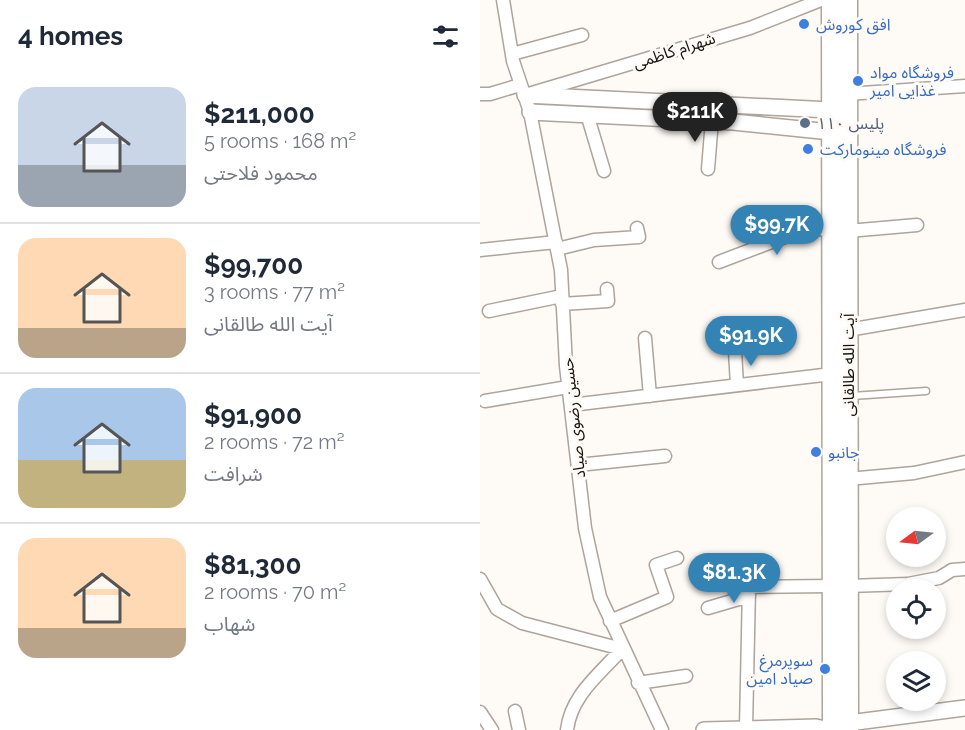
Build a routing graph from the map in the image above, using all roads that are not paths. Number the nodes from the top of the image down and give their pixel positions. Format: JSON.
{"nodes":[{"id":1,"x":503,"y":0,"type":"edge"},
{"id":2,"x":821,"y":0,"type":"edge"},
{"id":3,"x":831,"y":0,"type":"edge"},
{"id":4,"x":848,"y":0,"type":"edge"},
{"id":5,"x":582,"y":35,"type":"dead end"},
{"id":6,"x":512,"y":54,"type":"junction"},
{"id":7,"x":965,"y":86,"type":"edge"},
{"id":8,"x":522,"y":90,"type":"junction"},
{"id":9,"x":480,"y":94,"type":"edge"},
{"id":10,"x":842,"y":105,"type":"junction"},
{"id":11,"x":653,"y":110,"type":"junction"},
{"id":12,"x":530,"y":112,"type":"junction"},
{"id":13,"x":586,"y":114,"type":"junction"},
{"id":14,"x":734,"y":114,"type":"junction"},
{"id":15,"x":712,"y":120,"type":"junction"},
{"id":16,"x":831,"y":132,"type":"junction"},
{"id":17,"x":708,"y":169,"type":"dead end"},
{"id":18,"x":604,"y":171,"type":"dead end"},
{"id":19,"x":917,"y":225,"type":"dead end"},
{"id":20,"x":638,"y":228,"type":"dead end"},
{"id":21,"x":839,"y":230,"type":"junction"},
{"id":22,"x":557,"y":246,"type":"junction"},
{"id":23,"x":480,"y":250,"type":"edge"},
{"id":24,"x":718,"y":262,"type":"dead end"},
{"id":25,"x":607,"y":289,"type":"dead end"},
{"id":26,"x":562,"y":300,"type":"junction"},
{"id":27,"x":965,"y":310,"type":"edge"},
{"id":28,"x":489,"y":311,"type":"dead end"},
{"id":29,"x":848,"y":330,"type":"junction"},
{"id":30,"x":645,"y":339,"type":"dead end"},
{"id":31,"x":735,"y":351,"type":"dead end"},
{"id":32,"x":832,"y":374,"type":"junction"},
{"id":33,"x":737,"y":385,"type":"junction"},
{"id":34,"x":568,"y":387,"type":"junction"},
{"id":35,"x":926,"y":391,"type":"dead end"},
{"id":36,"x":650,"y":396,"type":"junction"},
{"id":37,"x":848,"y":396,"type":"junction"},
{"id":38,"x":485,"y":401,"type":"dead end"},
{"id":39,"x":571,"y":405,"type":"junction"},
{"id":40,"x":665,"y":456,"type":"dead end"},
{"id":41,"x":965,"y":462,"type":"edge"},
{"id":42,"x":578,"y":465,"type":"junction"},
{"id":43,"x":849,"y":479,"type":"junction"},
{"id":44,"x":677,"y":558,"type":"dead end"},
{"id":45,"x":965,"y":569,"type":"edge"},
{"id":46,"x":480,"y":579,"type":"edge"},
{"id":47,"x":840,"y":586,"type":"junction"},
{"id":48,"x":749,"y":596,"type":"junction"},
{"id":49,"x":708,"y":608,"type":"dead end"},
{"id":50,"x":610,"y":621,"type":"junction"},
{"id":51,"x":622,"y":649,"type":"junction"},
{"id":52,"x":686,"y":676,"type":"dead end"},
{"id":53,"x":638,"y":683,"type":"junction"},
{"id":54,"x":965,"y":708,"type":"edge"},
{"id":55,"x":514,"y":711,"type":"dead end"},
{"id":56,"x":480,"y":712,"type":"edge"},
{"id":57,"x":746,"y":728,"type":"junction"},
{"id":58,"x":838,"y":729,"type":"edge"},
{"id":59,"x":492,"y":730,"type":"edge"},
{"id":60,"x":519,"y":730,"type":"edge"},
{"id":61,"x":567,"y":730,"type":"edge"},
{"id":62,"x":662,"y":730,"type":"edge"},
{"id":63,"x":704,"y":730,"type":"edge"}],
"edges":[{"from":1,"to":6,"type":"street","name":"حسین رضوی صیاد"},
{"from":2,"to":8,"type":"street","name":"شهرام کاظمی"},
{"from":3,"to":10,"type":"main road","name":"آیت الله طالقانی"},
{"from":4,"to":10,"type":"main road","name":"آیت الله طالقانی"},
{"from":5,"to":6,"type":"street"},
{"from":6,"to":8,"type":"street","name":"حسین رضوی صیاد"},
{"from":7,"to":10,"type":"street"},
{"from":8,"to":9,"type":"street","name":"شهرام کاظمی"},
{"from":8,"to":11,"type":"street"},
{"from":8,"to":12,"type":"street","name":"حسین رضوی صیاد"},
{"from":10,"to":14,"type":"street"},
{"from":10,"to":16,"type":"main road","name":"آیت الله طالقانی"},
{"from":10,"to":21,"type":"main road","name":"آیت الله طالقانی"},
{"from":11,"to":13,"type":"street"},
{"from":11,"to":14,"type":"street"},
{"from":11,"to":15,"type":"street"},
{"from":12,"to":13,"type":"street"},
{"from":12,"to":22,"type":"street","name":"حسین رضوی صیاد"},
{"from":13,"to":18,"type":"street"},
{"from":14,"to":15,"type":"street"},
{"from":14,"to":16,"type":"street"},
{"from":15,"to":17,"type":"street"},
{"from":16,"to":21,"type":"main road","name":"آیت الله طالقانی"},
{"from":19,"to":21,"type":"street"},
{"from":20,"to":22,"type":"street"},
{"from":21,"to":24,"type":"street"},
{"from":21,"to":29,"type":"main road","name":"آیت الله طالقانی"},
{"from":21,"to":32,"type":"main road","name":"آیت الله طالقانی"},
{"from":22,"to":23,"type":"street"},
{"from":22,"to":26,"type":"street","name":"حسین رضوی صیاد"},
{"from":25,"to":26,"type":"street"},
{"from":26,"to":28,"type":"street"},
{"from":26,"to":34,"type":"street","name":"حسین رضوی صیاد"},
{"from":27,"to":29,"type":"street"},
{"from":29,"to":37,"type":"main road","name":"آیت الله طالقانی"},
{"from":30,"to":36,"type":"street"},
{"from":31,"to":33,"type":"street"},
{"from":32,"to":33,"type":"street"},
{"from":32,"to":47,"type":"main road","name":"آیت الله طالقانی"},
{"from":33,"to":36,"type":"street"},
{"from":34,"to":38,"type":"street"},
{"from":34,"to":39,"type":"street","name":"حسین رضوی صیاد"},
{"from":35,"to":37,"type":"lane"},
{"from":36,"to":39,"type":"street"},
{"from":37,"to":43,"type":"main road","name":"آیت الله طالقانی"},
{"from":39,"to":42,"type":"street","name":"حسین رضوی صیاد"},
{"from":40,"to":42,"type":"street"},
{"from":41,"to":43,"type":"street"},
{"from":42,"to":50,"type":"street","name":"حسین رضوی صیاد"},
{"from":43,"to":47,"type":"main road","name":"آیت الله طالقانی"},
{"from":44,"to":50,"type":"street"},
{"from":45,"to":47,"type":"street"},
{"from":46,"to":51,"type":"street"},
{"from":47,"to":48,"type":"street"},
{"from":47,"to":58,"type":"main road","name":"آیت الله طالقانی"},
{"from":48,"to":49,"type":"street"},
{"from":48,"to":57,"type":"street"},
{"from":50,"to":51,"type":"street","name":"حسین رضوی صیاد"},
{"from":51,"to":53,"type":"street","name":"حسین رضوی صیاد"},
{"from":51,"to":61,"type":"street"},
{"from":52,"to":53,"type":"street"},
{"from":53,"to":62,"type":"street","name":"حسین رضوی صیاد"},
{"from":54,"to":58,"type":"street"},
{"from":55,"to":60,"type":"street"},
{"from":56,"to":59,"type":"street"},
{"from":57,"to":58,"type":"street"},
{"from":57,"to":63,"type":"street"}]}
